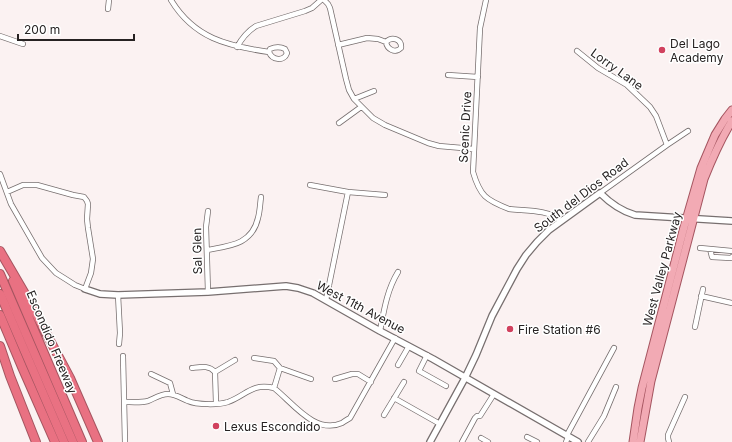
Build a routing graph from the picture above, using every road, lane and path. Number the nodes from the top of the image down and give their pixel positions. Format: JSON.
{"nodes":[{"id":1,"x":109,"y":0,"type":"edge"},
{"id":2,"x":171,"y":0,"type":"edge"},
{"id":3,"x":321,"y":0,"type":"edge"},
{"id":4,"x":324,"y":0,"type":"edge"},
{"id":5,"x":486,"y":0,"type":"edge"},
{"id":6,"x":108,"y":9,"type":"dead end"},
{"id":7,"x":0,"y":36,"type":"edge"},
{"id":8,"x":386,"y":42,"type":"dead end"},
{"id":9,"x":22,"y":44,"type":"dead end"},
{"id":10,"x":338,"y":45,"type":"junction"},
{"id":11,"x":237,"y":47,"type":"junction"},
{"id":12,"x":577,"y":51,"type":"dead end"},
{"id":13,"x":269,"y":52,"type":"dead end"},
{"id":14,"x":448,"y":75,"type":"dead end"},
{"id":15,"x":478,"y":76,"type":"junction"},
{"id":16,"x":374,"y":91,"type":"dead end"},
{"id":17,"x":354,"y":99,"type":"junction"},
{"id":18,"x":362,"y":107,"type":"junction"},
{"id":19,"x":732,"y":110,"type":"edge"},
{"id":20,"x":732,"y":121,"type":"edge"},
{"id":21,"x":339,"y":122,"type":"dead end"},
{"id":22,"x":688,"y":131,"type":"dead end"},
{"id":23,"x":667,"y":145,"type":"junction"},
{"id":24,"x":474,"y":149,"type":"junction"},
{"id":25,"x":0,"y":174,"type":"edge"},
{"id":26,"x":310,"y":185,"type":"dead end"},
{"id":27,"x":7,"y":192,"type":"junction"},
{"id":28,"x":348,"y":192,"type":"junction"},
{"id":29,"x":600,"y":193,"type":"junction"},
{"id":30,"x":385,"y":195,"type":"dead end"},
{"id":31,"x":261,"y":197,"type":"dead end"},
{"id":32,"x":208,"y":211,"type":"dead end"},
{"id":33,"x":690,"y":218,"type":"junction"},
{"id":34,"x":560,"y":221,"type":"junction"},
{"id":35,"x":732,"y":221,"type":"edge"},
{"id":36,"x":700,"y":248,"type":"dead end"},
{"id":37,"x":710,"y":249,"type":"junction"},
{"id":38,"x":207,"y":250,"type":"junction"},
{"id":39,"x":732,"y":251,"type":"edge"},
{"id":40,"x":0,"y":252,"type":"edge"},
{"id":41,"x":732,"y":257,"type":"edge"},
{"id":42,"x":398,"y":272,"type":"dead end"},
{"id":43,"x":0,"y":274,"type":"edge"},
{"id":44,"x":85,"y":289,"type":"junction"},
{"id":45,"x":703,"y":289,"type":"dead end"},
{"id":46,"x":208,"y":292,"type":"junction"},
{"id":47,"x":0,"y":294,"type":"edge"},
{"id":48,"x":118,"y":295,"type":"junction"},
{"id":49,"x":701,"y":296,"type":"junction"},
{"id":50,"x":326,"y":300,"type":"junction"},
{"id":51,"x":732,"y":303,"type":"edge"},
{"id":52,"x":0,"y":315,"type":"edge"},
{"id":53,"x":695,"y":327,"type":"dead end"},
{"id":54,"x":380,"y":331,"type":"junction"},
{"id":55,"x":395,"y":338,"type":"junction"},
{"id":56,"x":119,"y":344,"type":"dead end"},
{"id":57,"x":0,"y":346,"type":"edge"},
{"id":58,"x":409,"y":346,"type":"junction"},
{"id":59,"x":614,"y":348,"type":"dead end"},
{"id":60,"x":123,"y":356,"type":"dead end"},
{"id":61,"x":427,"y":356,"type":"junction"},
{"id":62,"x":254,"y":358,"type":"dead end"},
{"id":63,"x":235,"y":360,"type":"dead end"},
{"id":64,"x":398,"y":365,"type":"dead end"},
{"id":65,"x":192,"y":368,"type":"dead end"},
{"id":66,"x":280,"y":368,"type":"junction"},
{"id":67,"x":215,"y":372,"type":"junction"},
{"id":68,"x":151,"y":374,"type":"dead end"},
{"id":69,"x":465,"y":378,"type":"junction"},
{"id":70,"x":311,"y":379,"type":"dead end"},
{"id":71,"x":335,"y":379,"type":"dead end"},
{"id":72,"x":371,"y":382,"type":"junction"},
{"id":73,"x":404,"y":382,"type":"dead end"},
{"id":74,"x":446,"y":386,"type":"dead end"},
{"id":75,"x":616,"y":387,"type":"dead end"},
{"id":76,"x":274,"y":388,"type":"junction"},
{"id":77,"x":173,"y":394,"type":"junction"},
{"id":78,"x":494,"y":394,"type":"junction"},
{"id":79,"x":685,"y":397,"type":"dead end"},
{"id":80,"x":394,"y":398,"type":"junction"},
{"id":81,"x":124,"y":402,"type":"junction"},
{"id":82,"x":216,"y":403,"type":"junction"},
{"id":83,"x":384,"y":415,"type":"dead end"},
{"id":84,"x":440,"y":424,"type":"junction"},
{"id":85,"x":527,"y":437,"type":"dead end"},
{"id":86,"x":480,"y":438,"type":"dead end"},
{"id":87,"x":567,"y":438,"type":"edge"},
{"id":88,"x":432,"y":441,"type":"edge"},
{"id":89,"x":36,"y":442,"type":"edge"},
{"id":90,"x":56,"y":442,"type":"edge"},
{"id":91,"x":64,"y":442,"type":"edge"},
{"id":92,"x":73,"y":442,"type":"edge"},
{"id":93,"x":82,"y":442,"type":"edge"},
{"id":94,"x":98,"y":442,"type":"edge"},
{"id":95,"x":125,"y":442,"type":"edge"},
{"id":96,"x":462,"y":442,"type":"edge"},
{"id":97,"x":488,"y":442,"type":"edge"},
{"id":98,"x":537,"y":442,"type":"edge"},
{"id":99,"x":578,"y":442,"type":"edge"},
{"id":100,"x":588,"y":442,"type":"edge"},
{"id":101,"x":633,"y":442,"type":"edge"},
{"id":102,"x":640,"y":442,"type":"edge"},
{"id":103,"x":669,"y":442,"type":"edge"}],
"edges":[{"from":1,"to":6,"type":"street"},
{"from":2,"to":11,"type":"street"},
{"from":3,"to":11,"type":"street"},
{"from":4,"to":10,"type":"street"},
{"from":5,"to":15,"type":"street","name":"Scenic Drive"},
{"from":7,"to":9,"type":"street"},
{"from":8,"to":10,"type":"street"},
{"from":10,"to":17,"type":"street"},
{"from":11,"to":13,"type":"street"},
{"from":12,"to":23,"type":"street","name":"Lorry Lane"},
{"from":14,"to":15,"type":"street"},
{"from":15,"to":24,"type":"street","name":"Scenic Drive"},
{"from":16,"to":17,"type":"street"},
{"from":17,"to":18,"type":"street"},
{"from":18,"to":21,"type":"street"},
{"from":18,"to":24,"type":"street"},
{"from":19,"to":33,"type":"main road","name":"West Valley Parkway"},
{"from":20,"to":33,"type":"main road","name":"West Valley Parkway"},
{"from":22,"to":23,"type":"street","name":"South del Dios Road"},
{"from":23,"to":29,"type":"street","name":"South del Dios Road"},
{"from":24,"to":34,"type":"street","name":"Scenic Drive"},
{"from":25,"to":27,"type":"street"},
{"from":26,"to":28,"type":"street"},
{"from":27,"to":44,"type":"street"},
{"from":27,"to":44,"type":"street"},
{"from":28,"to":30,"type":"street"},
{"from":28,"to":50,"type":"street"},
{"from":29,"to":33,"type":"street"},
{"from":29,"to":34,"type":"street","name":"South del Dios Road"},
{"from":31,"to":38,"type":"street"},
{"from":32,"to":38,"type":"street","name":"Sal Glen"},
{"from":33,"to":35,"type":"street"},
{"from":33,"to":101,"type":"main road","name":"West Valley Parkway"},
{"from":33,"to":102,"type":"main road","name":"West Valley Parkway"},
{"from":34,"to":69,"type":"street","name":"South del Dios Road"},
{"from":36,"to":37,"type":"street"},
{"from":37,"to":39,"type":"street"},
{"from":37,"to":41,"type":"street"},
{"from":38,"to":46,"type":"street","name":"Sal Glen"},
{"from":40,"to":93,"type":"highway","name":"Escondido Freeway"},
{"from":40,"to":94,"type":"highway"},
{"from":42,"to":54,"type":"street"},
{"from":43,"to":92,"type":"highway"},
{"from":44,"to":48,"type":"street","name":"West 11th Avenue"},
{"from":45,"to":49,"type":"street"},
{"from":46,"to":48,"type":"street","name":"West 11th Avenue"},
{"from":46,"to":50,"type":"street","name":"West 11th Avenue"},
{"from":47,"to":91,"type":"highway"},
{"from":48,"to":56,"type":"street"},
{"from":49,"to":51,"type":"street"},
{"from":49,"to":53,"type":"street"},
{"from":50,"to":54,"type":"street","name":"West 11th Avenue"},
{"from":52,"to":90,"type":"highway"},
{"from":54,"to":55,"type":"street","name":"West 11th Avenue"},
{"from":55,"to":58,"type":"street","name":"West 11th Avenue"},
{"from":55,"to":72,"type":"street"},
{"from":57,"to":89,"type":"highway"},
{"from":58,"to":61,"type":"street","name":"West 11th Avenue"},
{"from":58,"to":64,"type":"street"},
{"from":59,"to":87,"type":"street"},
{"from":60,"to":81,"type":"street"},
{"from":61,"to":69,"type":"street","name":"West 11th Avenue"},
{"from":61,"to":74,"type":"street"},
{"from":62,"to":66,"type":"street"},
{"from":63,"to":67,"type":"street"},
{"from":65,"to":67,"type":"street"},
{"from":66,"to":70,"type":"street"},
{"from":66,"to":76,"type":"street"},
{"from":67,"to":82,"type":"street"},
{"from":68,"to":77,"type":"street"},
{"from":69,"to":78,"type":"street","name":"West 11th Avenue"},
{"from":69,"to":84,"type":"street","name":"South del Dios Road"},
{"from":71,"to":72,"type":"street"},
{"from":72,"to":76,"type":"street"},
{"from":73,"to":80,"type":"street"},
{"from":75,"to":100,"type":"street"},
{"from":76,"to":82,"type":"street"},
{"from":77,"to":81,"type":"street"},
{"from":77,"to":82,"type":"street"},
{"from":78,"to":87,"type":"street","name":"West 11th Avenue"},
{"from":78,"to":96,"type":"street"},
{"from":79,"to":103,"type":"street"},
{"from":80,"to":83,"type":"street"},
{"from":80,"to":84,"type":"street"},
{"from":81,"to":95,"type":"street"},
{"from":84,"to":88,"type":"street","name":"South del Dios Road"},
{"from":85,"to":98,"type":"street"},
{"from":86,"to":97,"type":"street"},
{"from":87,"to":99,"type":"street","name":"West 11th Avenue"}]}
